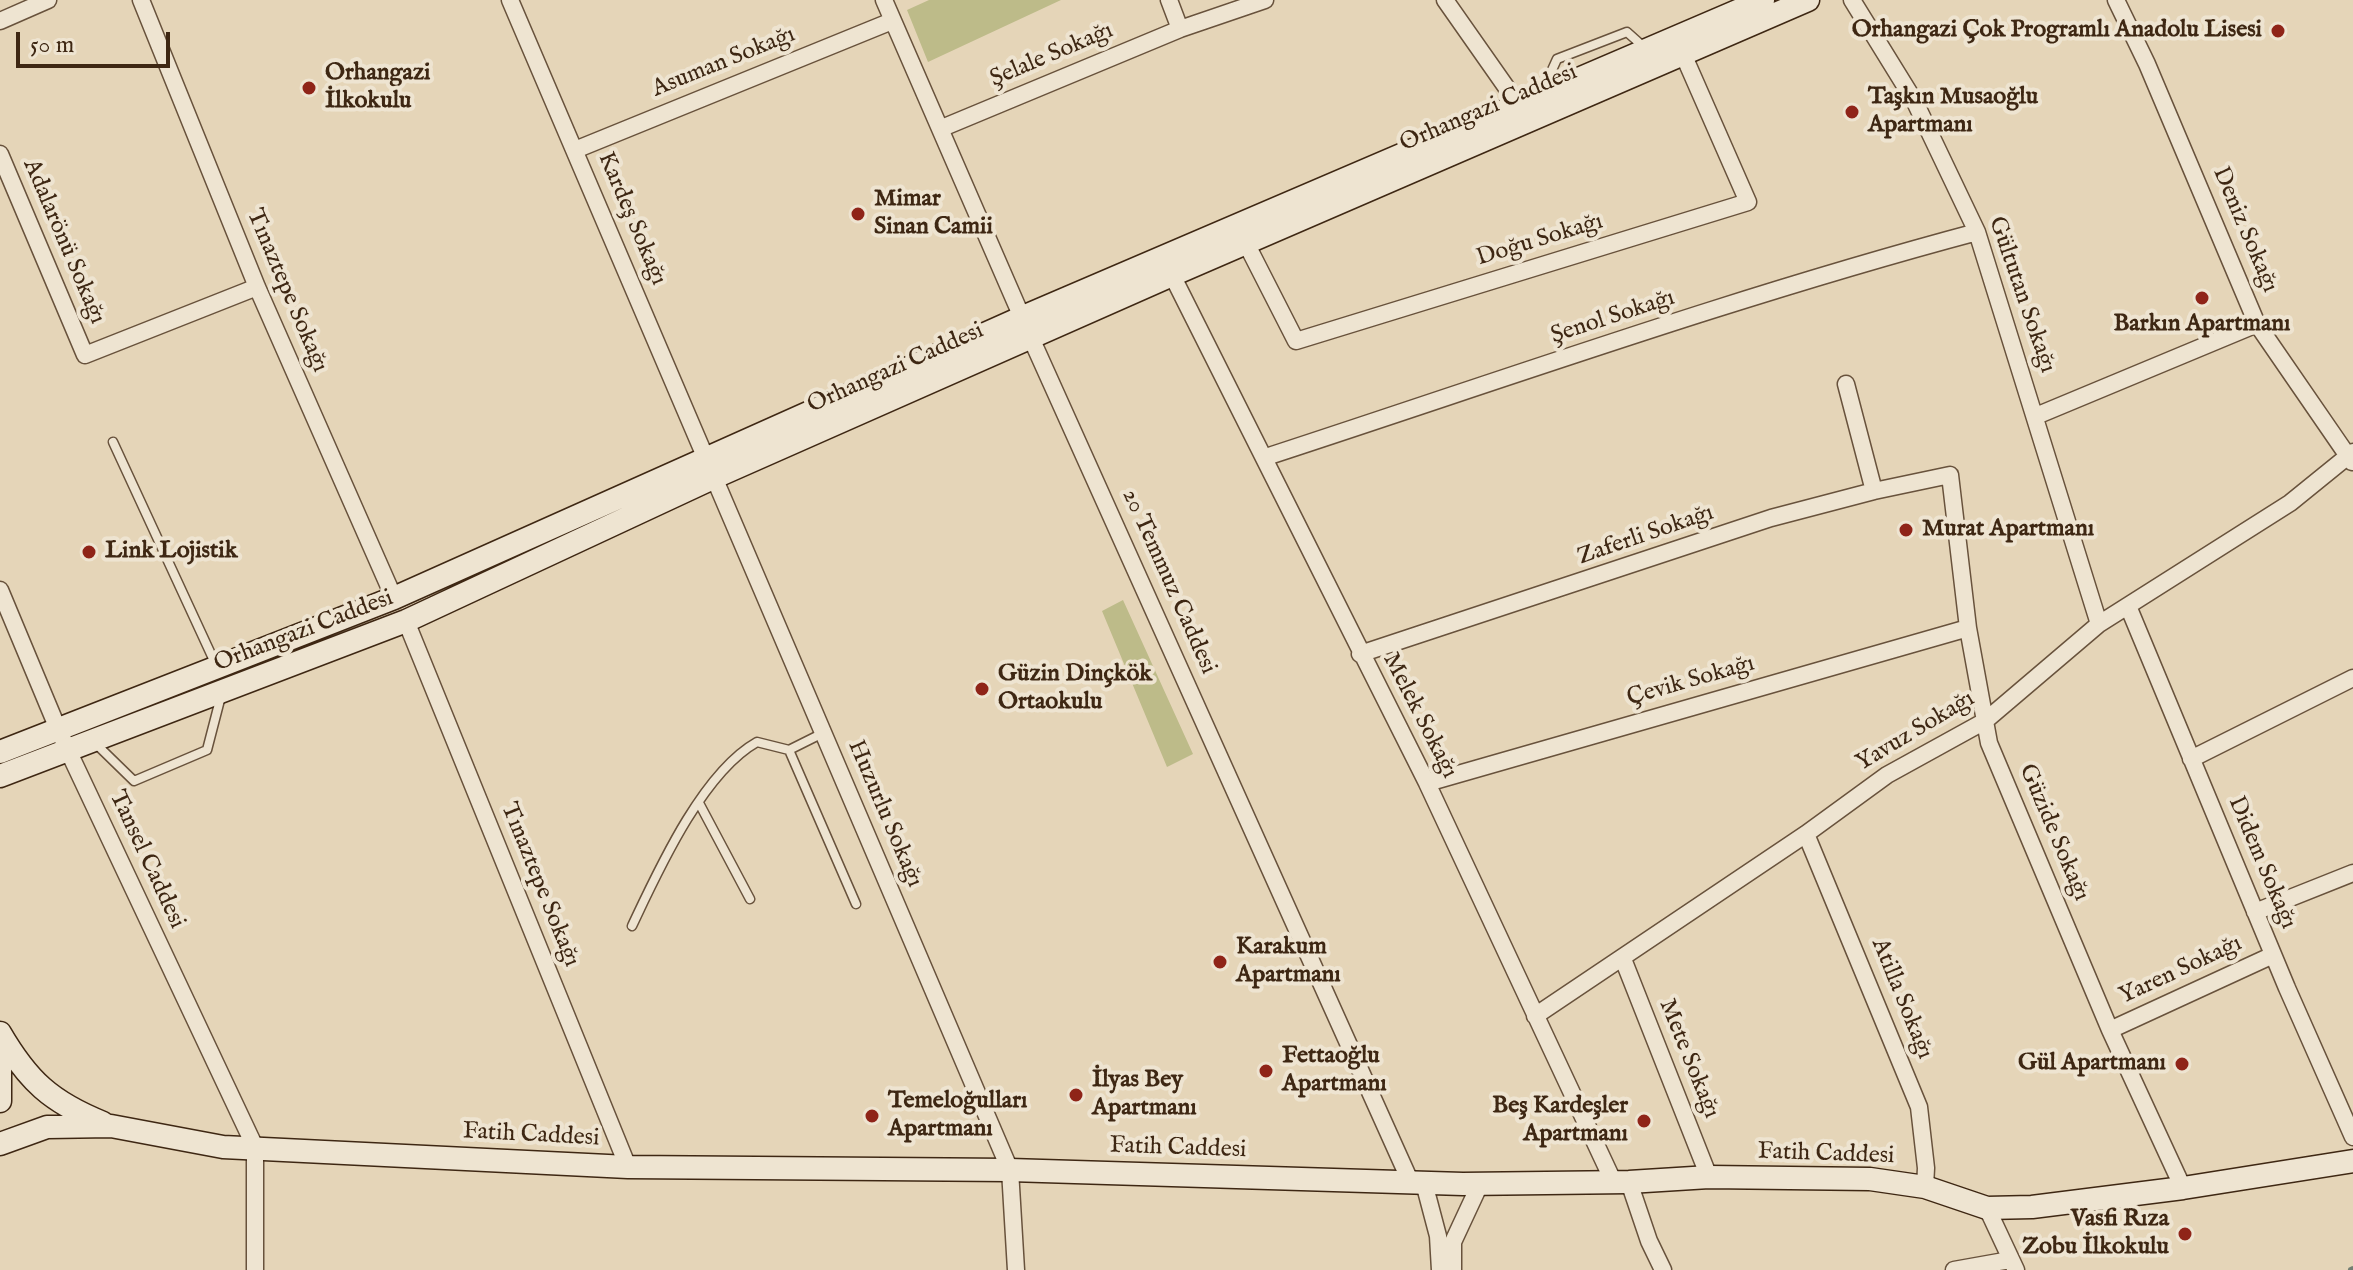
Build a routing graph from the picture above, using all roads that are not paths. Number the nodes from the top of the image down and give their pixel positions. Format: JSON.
{"nodes":[{"id":1,"x":48,"y":0,"type":"edge"},
{"id":2,"x":141,"y":0,"type":"edge"},
{"id":3,"x":510,"y":0,"type":"edge"},
{"id":4,"x":884,"y":0,"type":"edge"},
{"id":5,"x":1169,"y":0,"type":"edge"},
{"id":6,"x":1265,"y":0,"type":"edge"},
{"id":7,"x":1445,"y":0,"type":"edge"},
{"id":8,"x":1763,"y":0,"type":"edge"},
{"id":9,"x":1808,"y":0,"type":"edge"},
{"id":10,"x":1852,"y":0,"type":"edge"},
{"id":11,"x":2116,"y":0,"type":"edge"},
{"id":12,"x":0,"y":21,"type":"edge"},
{"id":13,"x":892,"y":21,"type":"junction"},
{"id":14,"x":1180,"y":29,"type":"junction"},
{"id":15,"x":1683,"y":54,"type":"junction"},
{"id":16,"x":1518,"y":104,"type":"junction"},
{"id":17,"x":942,"y":128,"type":"junction"},
{"id":18,"x":575,"y":150,"type":"junction"},
{"id":19,"x":0,"y":154,"type":"edge"},
{"id":20,"x":1977,"y":232,"type":"junction"},
{"id":21,"x":1246,"y":243,"type":"junction"},
{"id":22,"x":1172,"y":275,"type":"junction"},
{"id":23,"x":257,"y":287,"type":"junction"},
{"id":24,"x":1023,"y":317,"type":"junction"},
{"id":25,"x":2257,"y":324,"type":"junction"},
{"id":26,"x":1031,"y":338,"type":"junction"},
{"id":27,"x":1846,"y":384,"type":"dead end"},
{"id":28,"x":2036,"y":416,"type":"junction"},
{"id":29,"x":113,"y":442,"type":"dead end"},
{"id":30,"x":1266,"y":457,"type":"junction"},
{"id":31,"x":2351,"y":457,"type":"edge"},
{"id":32,"x":711,"y":467,"type":"junction"},
{"id":33,"x":1950,"y":475,"type":"joint"},
{"id":34,"x":1874,"y":491,"type":"junction"},
{"id":35,"x":0,"y":590,"type":"edge"},
{"id":36,"x":394,"y":598,"type":"junction"},
{"id":37,"x":2128,"y":606,"type":"junction"},
{"id":38,"x":406,"y":621,"type":"junction"},
{"id":39,"x":2099,"y":624,"type":"junction"},
{"id":40,"x":1968,"y":628,"type":"junction"},
{"id":41,"x":1360,"y":654,"type":"junction"},
{"id":42,"x":218,"y":669,"type":"junction"},
{"id":43,"x":2353,"y":678,"type":"edge"},
{"id":44,"x":223,"y":692,"type":"junction"},
{"id":45,"x":1985,"y":721,"type":"junction"},
{"id":46,"x":58,"y":729,"type":"junction"},
{"id":47,"x":824,"y":733,"type":"junction"},
{"id":48,"x":93,"y":742,"type":"junction"},
{"id":49,"x":789,"y":750,"type":"junction"},
{"id":50,"x":69,"y":751,"type":"junction"},
{"id":51,"x":0,"y":752,"type":"edge"},
{"id":52,"x":2191,"y":759,"type":"junction"},
{"id":53,"x":0,"y":776,"type":"edge"},
{"id":54,"x":1427,"y":783,"type":"junction"},
{"id":55,"x":699,"y":803,"type":"junction"},
{"id":56,"x":1806,"y":834,"type":"junction"},
{"id":57,"x":2353,"y":873,"type":"edge"},
{"id":58,"x":750,"y":899,"type":"dead end"},
{"id":59,"x":856,"y":904,"type":"dead end"},
{"id":60,"x":2255,"y":912,"type":"junction"},
{"id":61,"x":632,"y":926,"type":"dead end"},
{"id":62,"x":2273,"y":955,"type":"junction"},
{"id":63,"x":1623,"y":959,"type":"junction"},
{"id":64,"x":1535,"y":1016,"type":"junction"},
{"id":65,"x":2110,"y":1030,"type":"junction"},
{"id":66,"x":0,"y":1033,"type":"edge"},
{"id":67,"x":0,"y":1059,"type":"edge"},
{"id":68,"x":0,"y":1101,"type":"edge"},
{"id":69,"x":111,"y":1126,"type":"junction"},
{"id":70,"x":2353,"y":1137,"type":"edge"},
{"id":71,"x":0,"y":1144,"type":"edge"},
{"id":72,"x":255,"y":1147,"type":"junction"},
{"id":73,"x":2353,"y":1161,"type":"edge"},
{"id":74,"x":628,"y":1167,"type":"junction"},
{"id":75,"x":1010,"y":1170,"type":"junction"},
{"id":76,"x":1709,"y":1177,"type":"junction"},
{"id":77,"x":1418,"y":1183,"type":"junction"},
{"id":78,"x":1622,"y":1183,"type":"junction"},
{"id":79,"x":1480,"y":1184,"type":"junction"},
{"id":80,"x":1925,"y":1187,"type":"junction"},
{"id":81,"x":2183,"y":1188,"type":"junction"},
{"id":82,"x":1987,"y":1208,"type":"junction"},
{"id":83,"x":2013,"y":1265,"type":"edge"},
{"id":84,"x":255,"y":1270,"type":"edge"},
{"id":85,"x":1016,"y":1270,"type":"edge"},
{"id":86,"x":1440,"y":1270,"type":"edge"},
{"id":87,"x":1453,"y":1270,"type":"edge"},
{"id":88,"x":1663,"y":1270,"type":"edge"},
{"id":89,"x":1954,"y":1270,"type":"edge"}],
"edges":[{"from":1,"to":12,"type":"street"},
{"from":2,"to":23,"type":"street","name":"Tınaztepe Sokağı"},
{"from":3,"to":18,"type":"street","name":"Kardeş Sokağı"},
{"from":4,"to":13,"type":"street","name":"20 Temmuz Caddesi"},
{"from":5,"to":14,"type":"street"},
{"from":6,"to":14,"type":"street","name":"Şelale Sokağı"},
{"from":7,"to":16,"type":"street"},
{"from":8,"to":16,"type":"main road","name":"Orhangazi Caddesi"},
{"from":9,"to":15,"type":"main road","name":"Orhangazi Caddesi"},
{"from":10,"to":20,"type":"street","name":"Gültutan Sokağı"},
{"from":11,"to":25,"type":"street","name":"Deniz Sokağı"},
{"from":13,"to":17,"type":"street","name":"20 Temmuz Caddesi"},
{"from":13,"to":18,"type":"street","name":"Asuman Sokağı"},
{"from":14,"to":17,"type":"street","name":"Şelale Sokağı"},
{"from":15,"to":21,"type":"main road","name":"Orhangazi Caddesi"},
{"from":15,"to":21,"type":"street","name":"Doğu Sokağı"},
{"from":16,"to":24,"type":"main road","name":"Orhangazi Caddesi"},
{"from":17,"to":24,"type":"street","name":"20 Temmuz Caddesi"},
{"from":18,"to":32,"type":"street","name":"Kardeş Sokağı"},
{"from":19,"to":23,"type":"street","name":"Adalarönü Sokağı"},
{"from":20,"to":28,"type":"street","name":"Gültutan Sokağı"},
{"from":20,"to":30,"type":"street","name":"Şenol Sokağı"},
{"from":21,"to":22,"type":"main road","name":"Orhangazi Caddesi"},
{"from":22,"to":26,"type":"main road","name":"Orhangazi Caddesi"},
{"from":22,"to":30,"type":"street","name":"Melek Sokağı"},
{"from":23,"to":36,"type":"street","name":"Tınaztepe Sokağı"},
{"from":24,"to":26,"type":"street","name":"20 Temmuz Caddesi"},
{"from":24,"to":32,"type":"main road","name":"Orhangazi Caddesi"},
{"from":25,"to":28,"type":"street"},
{"from":25,"to":31,"type":"street","name":"Deniz Sokağı"},
{"from":26,"to":32,"type":"main road","name":"Orhangazi Caddesi"},
{"from":26,"to":77,"type":"street","name":"20 Temmuz Caddesi"},
{"from":27,"to":34,"type":"street"},
{"from":28,"to":39,"type":"street","name":"Gültutan Sokağı"},
{"from":29,"to":42,"type":"lane"},
{"from":30,"to":41,"type":"street","name":"Melek Sokağı"},
{"from":31,"to":37,"type":"street","name":"Yavuz Sokağı"},
{"from":32,"to":36,"type":"main road","name":"Orhangazi Caddesi"},
{"from":32,"to":38,"type":"main road","name":"Orhangazi Caddesi"},
{"from":32,"to":47,"type":"street","name":"Huzurlu Sokağı"},
{"from":33,"to":34,"type":"street","name":"Zaferli Sokağı"},
{"from":33,"to":40,"type":"street","name":"Güzide Sokağı"},
{"from":34,"to":41,"type":"street","name":"Zaferli Sokağı"},
{"from":35,"to":46,"type":"street","name":"Tansel Caddesi"},
{"from":36,"to":38,"type":"main road"},
{"from":36,"to":42,"type":"main road","name":"Orhangazi Caddesi"},
{"from":37,"to":39,"type":"street","name":"Yavuz Sokağı"},
{"from":37,"to":52,"type":"street","name":"Didem Sokağı"},
{"from":38,"to":44,"type":"main road","name":"Orhangazi Caddesi"},
{"from":38,"to":74,"type":"street","name":"Tınaztepe Sokağı"},
{"from":39,"to":45,"type":"street","name":"Yavuz Sokağı"},
{"from":40,"to":45,"type":"street","name":"Güzide Sokağı"},
{"from":40,"to":54,"type":"street","name":"Çevik Sokağı"},
{"from":41,"to":54,"type":"street","name":"Melek Sokağı"},
{"from":42,"to":46,"type":"main road","name":"Orhangazi Caddesi"},
{"from":43,"to":52,"type":"street"},
{"from":44,"to":48,"type":"main road","name":"Orhangazi Caddesi"},
{"from":44,"to":48,"type":"lane"},
{"from":45,"to":56,"type":"street","name":"Yavuz Sokağı"},
{"from":45,"to":65,"type":"street","name":"Güzide Sokağı"},
{"from":46,"to":50,"type":"street","name":"Tansel Caddesi"},
{"from":46,"to":51,"type":"main road","name":"Orhangazi Caddesi"},
{"from":47,"to":49,"type":"lane"},
{"from":47,"to":75,"type":"street","name":"Huzurlu Sokağı"},
{"from":48,"to":50,"type":"main road","name":"Orhangazi Caddesi"},
{"from":49,"to":55,"type":"lane"},
{"from":49,"to":59,"type":"lane"},
{"from":50,"to":53,"type":"main road","name":"Orhangazi Caddesi"},
{"from":50,"to":72,"type":"street","name":"Tansel Caddesi"},
{"from":52,"to":60,"type":"street","name":"Didem Sokağı"},
{"from":54,"to":64,"type":"street","name":"Melek Sokağı"},
{"from":55,"to":58,"type":"lane"},
{"from":55,"to":61,"type":"lane"},
{"from":56,"to":63,"type":"street","name":"Yavuz Sokağı"},
{"from":56,"to":80,"type":"street","name":"Atilla Sokağı"},
{"from":57,"to":60,"type":"street"},
{"from":60,"to":62,"type":"street","name":"Didem Sokağı"},
{"from":62,"to":65,"type":"street","name":"Yaren Sokağı"},
{"from":62,"to":70,"type":"street","name":"Didem Sokağı"},
{"from":63,"to":64,"type":"street","name":"Yavuz Sokağı"},
{"from":63,"to":76,"type":"street","name":"Mete Sokağı"},
{"from":64,"to":78,"type":"street","name":"Melek Sokağı"},
{"from":65,"to":81,"type":"street","name":"Güzide Sokağı"},
{"from":66,"to":69,"type":"main road"},
{"from":67,"to":68,"type":"main road"},
{"from":69,"to":71,"type":"main road","name":"Fatih Caddesi"},
{"from":69,"to":72,"type":"main road","name":"Fatih Caddesi"},
{"from":72,"to":74,"type":"main road","name":"Fatih Caddesi"},
{"from":72,"to":84,"type":"street"},
{"from":73,"to":81,"type":"main road","name":"Fatih Caddesi"},
{"from":74,"to":75,"type":"main road","name":"Fatih Caddesi"},
{"from":75,"to":77,"type":"main road","name":"Fatih Caddesi"},
{"from":75,"to":85,"type":"street","name":"Huzurlu Sokağı"},
{"from":76,"to":78,"type":"main road","name":"Fatih Caddesi"},
{"from":76,"to":80,"type":"main road","name":"Fatih Caddesi"},
{"from":77,"to":79,"type":"main road","name":"Fatih Caddesi"},
{"from":77,"to":86,"type":"street","name":"20 Temmuz Caddesi"},
{"from":78,"to":79,"type":"main road","name":"Fatih Caddesi"},
{"from":78,"to":88,"type":"street","name":"Melek Sokağı"},
{"from":79,"to":87,"type":"street"},
{"from":80,"to":82,"type":"main road","name":"Fatih Caddesi"},
{"from":81,"to":82,"type":"main road","name":"Fatih Caddesi"},
{"from":82,"to":83,"type":"street"},
{"from":83,"to":89,"type":"street"}]}
